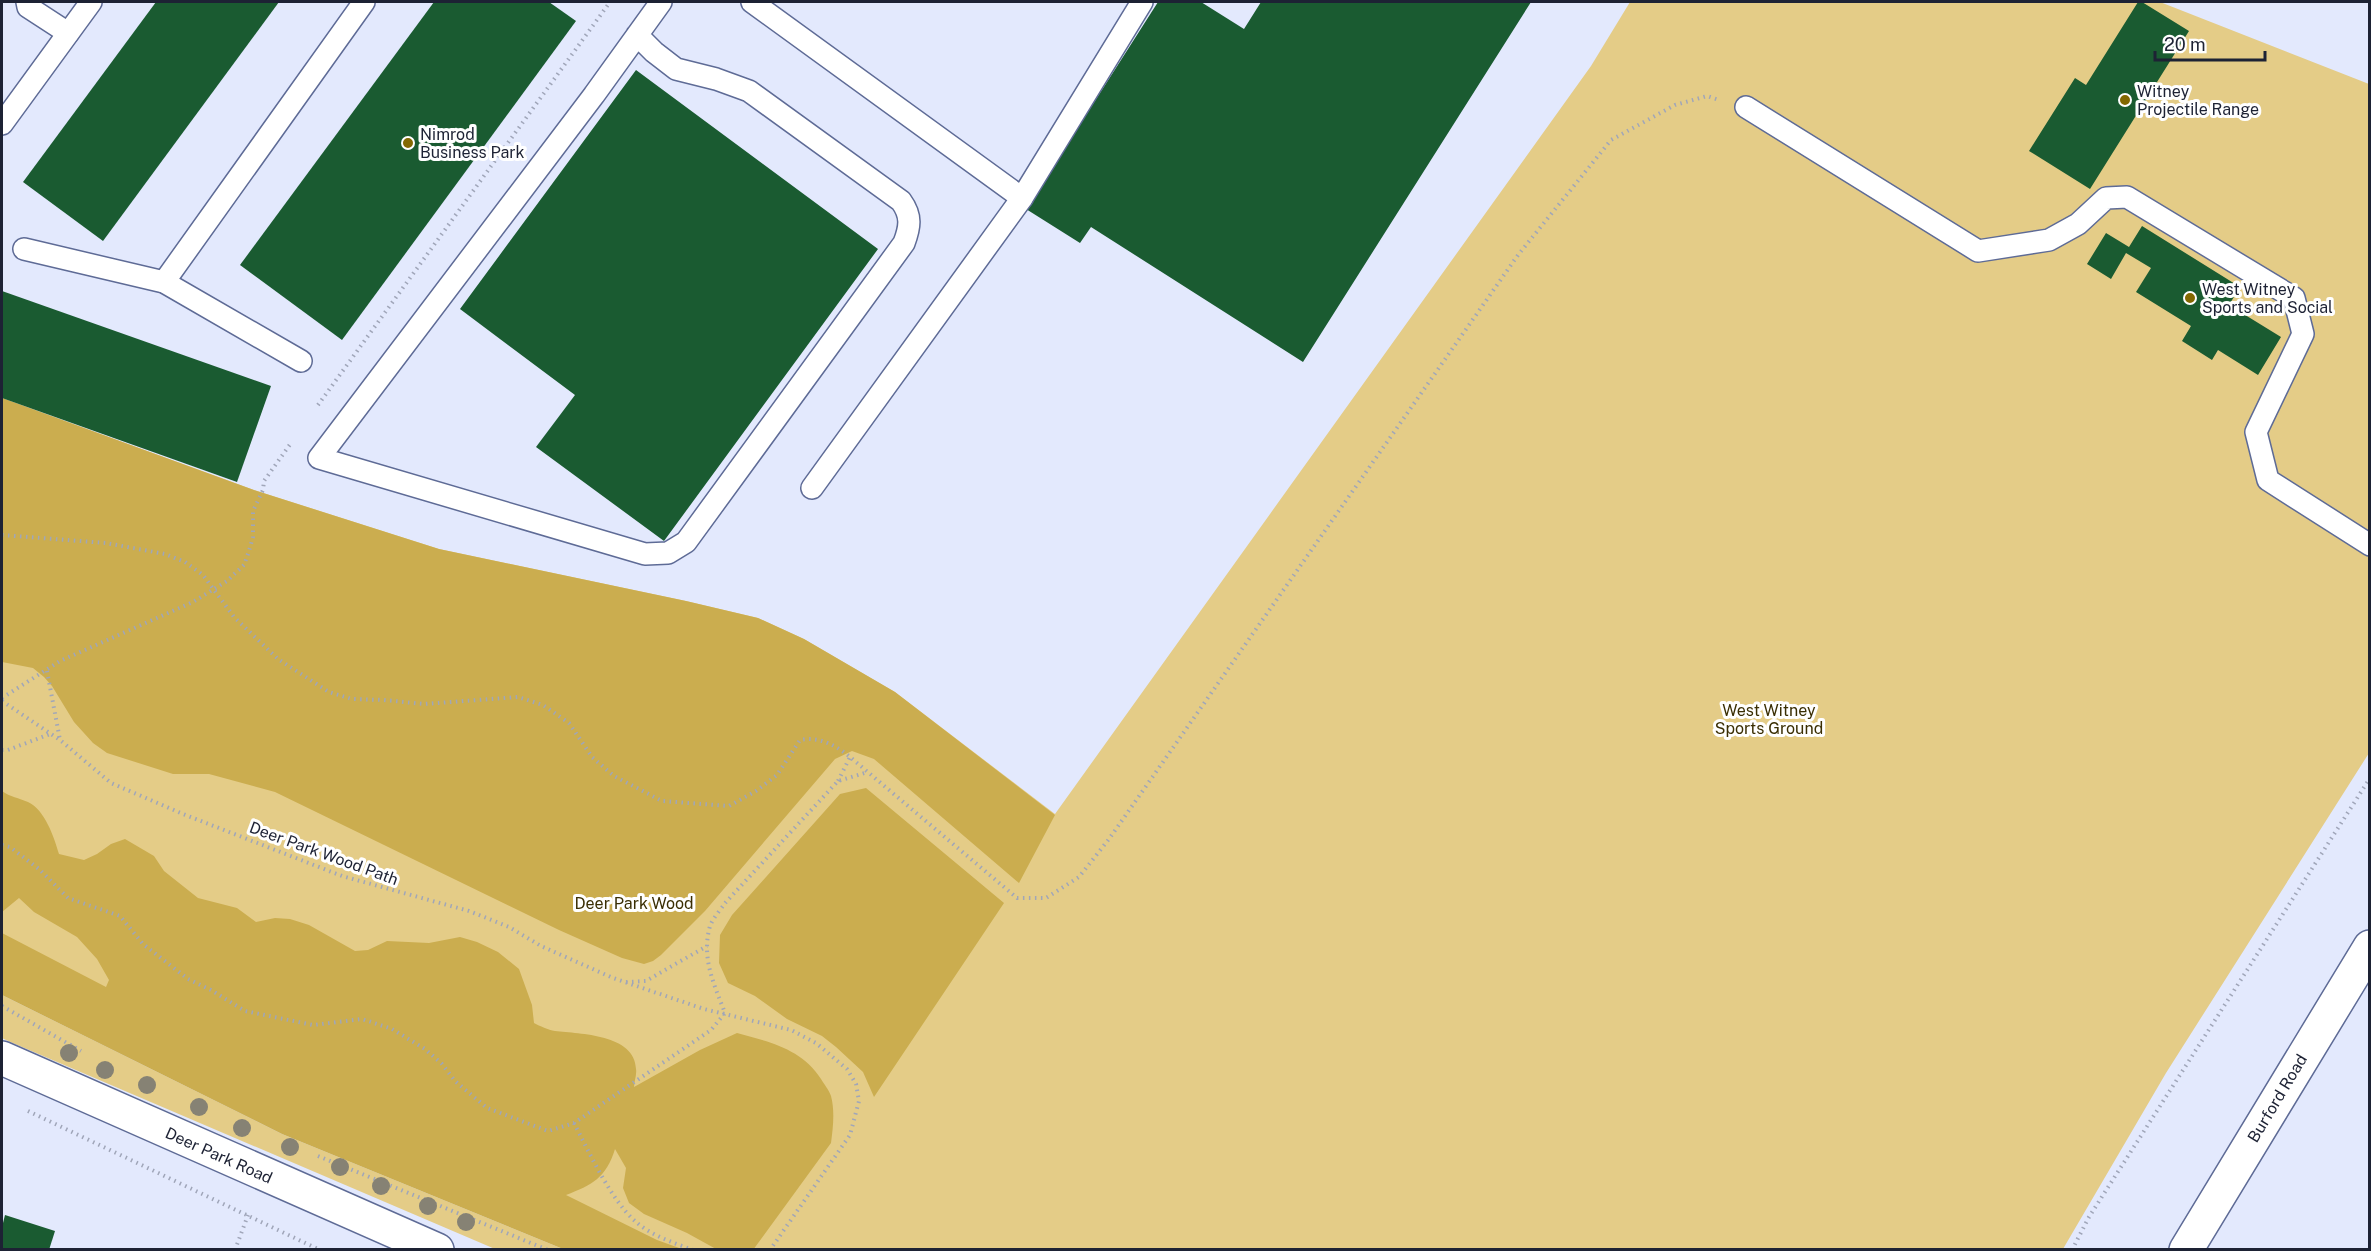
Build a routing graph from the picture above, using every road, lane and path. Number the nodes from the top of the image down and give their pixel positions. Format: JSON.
{"nodes":[{"id":1,"x":27,"y":2,"type":"edge"},
{"id":2,"x":91,"y":2,"type":"edge"},
{"id":3,"x":364,"y":2,"type":"edge"},
{"id":4,"x":610,"y":2,"type":"edge"},
{"id":5,"x":661,"y":2,"type":"edge"},
{"id":6,"x":752,"y":2,"type":"edge"},
{"id":7,"x":1142,"y":2,"type":"edge"},
{"id":8,"x":68,"y":33,"type":"junction"},
{"id":9,"x":637,"y":35,"type":"junction"},
{"id":10,"x":1746,"y":107,"type":"joint"},
{"id":11,"x":2,"y":124,"type":"edge"},
{"id":12,"x":1022,"y":198,"type":"junction"},
{"id":13,"x":24,"y":249,"type":"dead end"},
{"id":14,"x":164,"y":282,"type":"junction"},
{"id":15,"x":301,"y":361,"type":"dead end"},
{"id":16,"x":312,"y":414,"type":"dead end"},
{"id":17,"x":298,"y":433,"type":"dead end"},
{"id":18,"x":812,"y":488,"type":"dead end"},
{"id":19,"x":2,"y":535,"type":"edge"},
{"id":20,"x":2370,"y":545,"type":"edge"},
{"id":21,"x":214,"y":589,"type":"junction"},
{"id":22,"x":47,"y":671,"type":"junction"},
{"id":23,"x":2,"y":700,"type":"edge"},
{"id":24,"x":50,"y":734,"type":"junction"},
{"id":25,"x":60,"y":740,"type":"junction"},
{"id":26,"x":2,"y":750,"type":"edge"},
{"id":27,"x":850,"y":757,"type":"junction"},
{"id":28,"x":868,"y":772,"type":"junction"},
{"id":29,"x":2370,"y":778,"type":"edge"},
{"id":30,"x":838,"y":781,"type":"junction"},
{"id":31,"x":2,"y":845,"type":"edge"},
{"id":32,"x":707,"y":946,"type":"junction"},
{"id":33,"x":2370,"y":947,"type":"edge"},
{"id":34,"x":622,"y":982,"type":"junction"},
{"id":35,"x":2,"y":1006,"type":"edge"},
{"id":36,"x":725,"y":1013,"type":"junction"},
{"id":37,"x":90,"y":1056,"type":"dead end"},
{"id":38,"x":2,"y":1058,"type":"edge"},
{"id":39,"x":22,"y":1109,"type":"dead end"},
{"id":40,"x":574,"y":1123,"type":"junction"},
{"id":41,"x":313,"y":1154,"type":"dead end"},
{"id":42,"x":248,"y":1215,"type":"junction"},
{"id":43,"x":234,"y":1250,"type":"edge"},
{"id":44,"x":321,"y":1250,"type":"edge"},
{"id":45,"x":437,"y":1250,"type":"edge"},
{"id":46,"x":548,"y":1250,"type":"edge"},
{"id":47,"x":693,"y":1250,"type":"edge"},
{"id":48,"x":770,"y":1250,"type":"edge"},
{"id":49,"x":2072,"y":1250,"type":"edge"},
{"id":50,"x":2186,"y":1250,"type":"edge"}],
"edges":[{"from":1,"to":8,"type":"lane"},
{"from":2,"to":8,"type":"lane"},
{"from":3,"to":14,"type":"lane"},
{"from":4,"to":16,"type":"path"},
{"from":5,"to":9,"type":"lane"},
{"from":6,"to":12,"type":"lane"},
{"from":7,"to":12,"type":"lane"},
{"from":8,"to":11,"type":"lane"},
{"from":9,"to":9,"type":"lane"},
{"from":10,"to":20,"type":"lane"},
{"from":10,"to":28,"type":"path"},
{"from":12,"to":18,"type":"lane"},
{"from":13,"to":14,"type":"lane"},
{"from":14,"to":15,"type":"lane"},
{"from":17,"to":21,"type":"path"},
{"from":19,"to":21,"type":"path"},
{"from":21,"to":22,"type":"path"},
{"from":21,"to":27,"type":"path"},
{"from":22,"to":23,"type":"path"},
{"from":22,"to":25,"type":"path"},
{"from":23,"to":24,"type":"path","name":"Deer Park Wood Path"},
{"from":24,"to":25,"type":"path","name":"Deer Park Wood Path"},
{"from":24,"to":26,"type":"path"},
{"from":25,"to":34,"type":"path","name":"Deer Park Wood Path"},
{"from":27,"to":28,"type":"path"},
{"from":27,"to":30,"type":"path"},
{"from":28,"to":30,"type":"path"},
{"from":29,"to":49,"type":"path"},
{"from":30,"to":32,"type":"path"},
{"from":31,"to":40,"type":"path"},
{"from":32,"to":34,"type":"path"},
{"from":32,"to":36,"type":"path"},
{"from":33,"to":50,"type":"street","name":"Burford Road"},
{"from":34,"to":36,"type":"path","name":"Deer Park Wood Path"},
{"from":35,"to":37,"type":"path"},
{"from":36,"to":40,"type":"path"},
{"from":36,"to":48,"type":"path"},
{"from":38,"to":45,"type":"street","name":"Deer Park Road"},
{"from":39,"to":42,"type":"path"},
{"from":40,"to":47,"type":"path"},
{"from":41,"to":46,"type":"path"},
{"from":42,"to":43,"type":"path"},
{"from":42,"to":44,"type":"path"}]}
